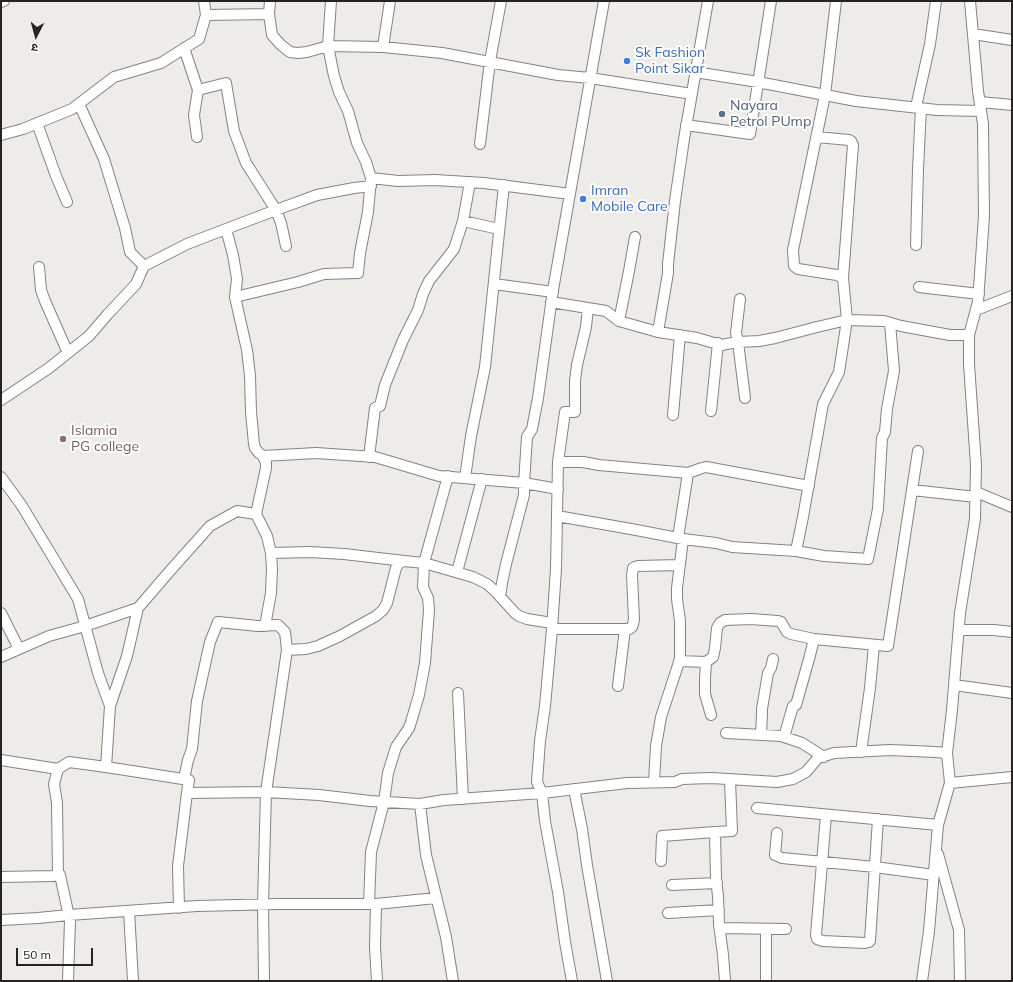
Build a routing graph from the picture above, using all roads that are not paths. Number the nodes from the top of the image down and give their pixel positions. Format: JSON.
{"nodes":[{"id":1,"x":4,"y":1,"type":"edge"},
{"id":2,"x":204,"y":1,"type":"edge"},
{"id":3,"x":270,"y":1,"type":"edge"},
{"id":4,"x":331,"y":1,"type":"edge"},
{"id":5,"x":390,"y":1,"type":"edge"},
{"id":6,"x":501,"y":1,"type":"edge"},
{"id":7,"x":604,"y":1,"type":"edge"},
{"id":8,"x":708,"y":1,"type":"edge"},
{"id":9,"x":771,"y":1,"type":"edge"},
{"id":10,"x":836,"y":1,"type":"edge"},
{"id":11,"x":936,"y":1,"type":"edge"},
{"id":12,"x":970,"y":1,"type":"edge"},
{"id":13,"x":1,"y":2,"type":"edge"},
{"id":14,"x":269,"y":14,"type":"junction"},
{"id":15,"x":206,"y":15,"type":"junction"},
{"id":16,"x":973,"y":34,"type":"junction"},
{"id":17,"x":1012,"y":40,"type":"edge"},
{"id":18,"x":328,"y":46,"type":"junction"},
{"id":19,"x":383,"y":47,"type":"junction"},
{"id":20,"x":184,"y":48,"type":"junction"},
{"id":21,"x":490,"y":61,"type":"junction"},
{"id":22,"x":696,"y":72,"type":"junction"},
{"id":23,"x":590,"y":78,"type":"junction"},
{"id":24,"x":758,"y":82,"type":"junction"},
{"id":25,"x":198,"y":90,"type":"junction"},
{"id":26,"x":692,"y":94,"type":"junction"},
{"id":27,"x":826,"y":95,"type":"junction"},
{"id":28,"x":79,"y":104,"type":"junction"},
{"id":29,"x":1012,"y":105,"type":"edge"},
{"id":30,"x":980,"y":106,"type":"junction"},
{"id":31,"x":919,"y":108,"type":"junction"},
{"id":32,"x":37,"y":123,"type":"junction"},
{"id":33,"x":686,"y":125,"type":"junction"},
{"id":34,"x":1,"y":135,"type":"edge"},
{"id":35,"x":197,"y":137,"type":"dead end"},
{"id":36,"x":817,"y":137,"type":"junction"},
{"id":37,"x":480,"y":144,"type":"dead end"},
{"id":38,"x":371,"y":182,"type":"junction"},
{"id":39,"x":470,"y":182,"type":"junction"},
{"id":40,"x":504,"y":185,"type":"junction"},
{"id":41,"x":570,"y":194,"type":"junction"},
{"id":42,"x":67,"y":202,"type":"dead end"},
{"id":43,"x":276,"y":210,"type":"junction"},
{"id":44,"x":463,"y":221,"type":"junction"},
{"id":45,"x":226,"y":229,"type":"junction"},
{"id":46,"x":499,"y":229,"type":"junction"},
{"id":47,"x":635,"y":237,"type":"dead end"},
{"id":48,"x":916,"y":245,"type":"dead end"},
{"id":49,"x":286,"y":246,"type":"dead end"},
{"id":50,"x":144,"y":266,"type":"junction"},
{"id":51,"x":39,"y":267,"type":"dead end"},
{"id":52,"x":843,"y":278,"type":"junction"},
{"id":53,"x":494,"y":284,"type":"junction"},
{"id":54,"x":919,"y":287,"type":"dead end"},
{"id":55,"x":979,"y":294,"type":"junction"},
{"id":56,"x":1012,"y":296,"type":"edge"},
{"id":57,"x":235,"y":297,"type":"junction"},
{"id":58,"x":552,"y":297,"type":"junction"},
{"id":59,"x":740,"y":299,"type":"dead end"},
{"id":60,"x":588,"y":308,"type":"junction"},
{"id":61,"x":976,"y":310,"type":"junction"},
{"id":62,"x":847,"y":320,"type":"junction"},
{"id":63,"x":618,"y":321,"type":"junction"},
{"id":64,"x":890,"y":323,"type":"junction"},
{"id":65,"x":658,"y":332,"type":"junction"},
{"id":66,"x":680,"y":335,"type":"junction"},
{"id":67,"x":969,"y":335,"type":"junction"},
{"id":68,"x":738,"y":342,"type":"junction"},
{"id":69,"x":718,"y":344,"type":"junction"},
{"id":70,"x":68,"y":353,"type":"junction"},
{"id":71,"x":745,"y":398,"type":"dead end"},
{"id":72,"x":1,"y":400,"type":"edge"},
{"id":73,"x":712,"y":411,"type":"dead end"},
{"id":74,"x":673,"y":415,"type":"dead end"},
{"id":75,"x":918,"y":451,"type":"dead end"},
{"id":76,"x":263,"y":456,"type":"junction"},
{"id":77,"x":369,"y":457,"type":"junction"},
{"id":78,"x":558,"y":462,"type":"junction"},
{"id":79,"x":688,"y":473,"type":"junction"},
{"id":80,"x":448,"y":476,"type":"junction"},
{"id":81,"x":1,"y":477,"type":"edge"},
{"id":82,"x":465,"y":478,"type":"junction"},
{"id":83,"x":482,"y":479,"type":"junction"},
{"id":84,"x":524,"y":483,"type":"junction"},
{"id":85,"x":809,"y":486,"type":"junction"},
{"id":86,"x":558,"y":489,"type":"junction"},
{"id":87,"x":912,"y":490,"type":"junction"},
{"id":88,"x":976,"y":494,"type":"junction"},
{"id":89,"x":1012,"y":507,"type":"edge"},
{"id":90,"x":256,"y":514,"type":"junction"},
{"id":91,"x":557,"y":516,"type":"junction"},
{"id":92,"x":681,"y":539,"type":"junction"},
{"id":93,"x":796,"y":551,"type":"junction"},
{"id":94,"x":271,"y":553,"type":"junction"},
{"id":95,"x":404,"y":561,"type":"junction"},
{"id":96,"x":424,"y":563,"type":"junction"},
{"id":97,"x":680,"y":565,"type":"junction"},
{"id":98,"x":457,"y":572,"type":"junction"},
{"id":99,"x":500,"y":597,"type":"junction"},
{"id":100,"x":138,"y":608,"type":"junction"},
{"id":101,"x":1,"y":613,"type":"edge"},
{"id":102,"x":86,"y":626,"type":"junction"},
{"id":103,"x":265,"y":626,"type":"junction"},
{"id":104,"x":552,"y":626,"type":"junction"},
{"id":105,"x":625,"y":629,"type":"junction"},
{"id":106,"x":959,"y":630,"type":"junction"},
{"id":107,"x":1012,"y":632,"type":"edge"},
{"id":108,"x":814,"y":638,"type":"junction"},
{"id":109,"x":874,"y":645,"type":"junction"},
{"id":110,"x":19,"y":649,"type":"junction"},
{"id":111,"x":287,"y":650,"type":"junction"},
{"id":112,"x":1,"y":657,"type":"edge"},
{"id":113,"x":772,"y":659,"type":"dead end"},
{"id":114,"x":679,"y":661,"type":"junction"},
{"id":115,"x":706,"y":662,"type":"junction"},
{"id":116,"x":954,"y":684,"type":"junction"},
{"id":117,"x":618,"y":686,"type":"dead end"},
{"id":118,"x":458,"y":693,"type":"dead end"},
{"id":119,"x":1012,"y":693,"type":"edge"},
{"id":120,"x":110,"y":706,"type":"junction"},
{"id":121,"x":711,"y":716,"type":"dead end"},
{"id":122,"x":726,"y":733,"type":"dead end"},
{"id":123,"x":761,"y":736,"type":"junction"},
{"id":124,"x":784,"y":737,"type":"junction"},
{"id":125,"x":860,"y":752,"type":"junction"},
{"id":126,"x":947,"y":753,"type":"junction"},
{"id":127,"x":824,"y":757,"type":"junction"},
{"id":128,"x":1,"y":760,"type":"edge"},
{"id":129,"x":106,"y":767,"type":"junction"},
{"id":130,"x":58,"y":769,"type":"junction"},
{"id":131,"x":1012,"y":777,"type":"edge"},
{"id":132,"x":184,"y":779,"type":"junction"},
{"id":133,"x":730,"y":780,"type":"junction"},
{"id":134,"x":654,"y":782,"type":"junction"},
{"id":135,"x":950,"y":783,"type":"junction"},
{"id":136,"x":574,"y":789,"type":"junction"},
{"id":137,"x":266,"y":792,"type":"junction"},
{"id":138,"x":187,"y":793,"type":"junction"},
{"id":139,"x":542,"y":793,"type":"junction"},
{"id":140,"x":463,"y":799,"type":"junction"},
{"id":141,"x":384,"y":802,"type":"junction"},
{"id":142,"x":420,"y":804,"type":"junction"},
{"id":143,"x":757,"y":808,"type":"dead end"},
{"id":144,"x":826,"y":815,"type":"junction"},
{"id":145,"x":878,"y":819,"type":"junction"},
{"id":146,"x":938,"y":825,"type":"junction"},
{"id":147,"x":715,"y":832,"type":"junction"},
{"id":148,"x":777,"y":833,"type":"dead end"},
{"id":149,"x":936,"y":847,"type":"junction"},
{"id":150,"x":661,"y":861,"type":"dead end"},
{"id":151,"x":822,"y":862,"type":"junction"},
{"id":152,"x":875,"y":867,"type":"junction"},
{"id":153,"x":58,"y":875,"type":"junction"},
{"id":154,"x":934,"y":876,"type":"junction"},
{"id":155,"x":1,"y":877,"type":"edge"},
{"id":156,"x":717,"y":883,"type":"junction"},
{"id":157,"x":672,"y":885,"type":"dead end"},
{"id":158,"x":436,"y":898,"type":"junction"},
{"id":159,"x":263,"y":904,"type":"junction"},
{"id":160,"x":373,"y":904,"type":"junction"},
{"id":161,"x":179,"y":908,"type":"junction"},
{"id":162,"x":719,"y":910,"type":"junction"},
{"id":163,"x":129,"y":911,"type":"junction"},
{"id":164,"x":668,"y":913,"type":"dead end"},
{"id":165,"x":69,"y":915,"type":"junction"},
{"id":166,"x":1,"y":920,"type":"edge"},
{"id":167,"x":720,"y":928,"type":"junction"},
{"id":168,"x":766,"y":929,"type":"junction"},
{"id":169,"x":786,"y":929,"type":"dead end"},
{"id":170,"x":68,"y":981,"type":"edge"},
{"id":171,"x":134,"y":981,"type":"edge"},
{"id":172,"x":264,"y":981,"type":"edge"},
{"id":173,"x":377,"y":981,"type":"edge"},
{"id":174,"x":454,"y":981,"type":"edge"},
{"id":175,"x":572,"y":981,"type":"edge"},
{"id":176,"x":607,"y":981,"type":"edge"},
{"id":177,"x":725,"y":981,"type":"edge"},
{"id":178,"x":766,"y":981,"type":"edge"},
{"id":179,"x":922,"y":981,"type":"edge"},
{"id":180,"x":960,"y":981,"type":"edge"}],
"edges":[{"from":1,"to":13,"type":"street"},
{"from":2,"to":15,"type":"street"},
{"from":3,"to":14,"type":"street"},
{"from":4,"to":18,"type":"street"},
{"from":5,"to":19,"type":"street"},
{"from":6,"to":21,"type":"street"},
{"from":7,"to":23,"type":"street"},
{"from":8,"to":22,"type":"street"},
{"from":9,"to":24,"type":"street"},
{"from":10,"to":27,"type":"street"},
{"from":11,"to":31,"type":"street"},
{"from":12,"to":16,"type":"street"},
{"from":14,"to":15,"type":"street"},
{"from":14,"to":18,"type":"street"},
{"from":15,"to":20,"type":"street"},
{"from":16,"to":17,"type":"street"},
{"from":16,"to":30,"type":"street"},
{"from":18,"to":19,"type":"street"},
{"from":18,"to":38,"type":"street"},
{"from":19,"to":21,"type":"street"},
{"from":20,"to":25,"type":"street"},
{"from":20,"to":28,"type":"street"},
{"from":21,"to":23,"type":"street"},
{"from":21,"to":37,"type":"street"},
{"from":22,"to":24,"type":"street"},
{"from":22,"to":26,"type":"street"},
{"from":23,"to":26,"type":"street"},
{"from":23,"to":41,"type":"street"},
{"from":24,"to":27,"type":"street"},
{"from":24,"to":33,"type":"street"},
{"from":25,"to":35,"type":"street"},
{"from":25,"to":43,"type":"street"},
{"from":26,"to":33,"type":"street"},
{"from":27,"to":31,"type":"street"},
{"from":27,"to":36,"type":"street"},
{"from":28,"to":32,"type":"street"},
{"from":28,"to":50,"type":"street"},
{"from":29,"to":30,"type":"street"},
{"from":30,"to":31,"type":"street"},
{"from":30,"to":55,"type":"street"},
{"from":31,"to":48,"type":"street"},
{"from":32,"to":34,"type":"street"},
{"from":32,"to":42,"type":"street"},
{"from":33,"to":65,"type":"street"},
{"from":36,"to":52,"type":"street"},
{"from":36,"to":52,"type":"street"},
{"from":38,"to":39,"type":"street"},
{"from":38,"to":43,"type":"street"},
{"from":38,"to":57,"type":"street"},
{"from":39,"to":40,"type":"street"},
{"from":39,"to":44,"type":"street"},
{"from":40,"to":41,"type":"street"},
{"from":40,"to":46,"type":"street"},
{"from":41,"to":58,"type":"street"},
{"from":43,"to":45,"type":"street"},
{"from":43,"to":49,"type":"street"},
{"from":44,"to":46,"type":"street"},
{"from":44,"to":77,"type":"street"},
{"from":45,"to":50,"type":"street"},
{"from":45,"to":57,"type":"street"},
{"from":46,"to":53,"type":"street"},
{"from":47,"to":63,"type":"street"},
{"from":50,"to":70,"type":"street"},
{"from":51,"to":70,"type":"street"},
{"from":52,"to":62,"type":"street"},
{"from":53,"to":58,"type":"street"},
{"from":53,"to":82,"type":"street"},
{"from":54,"to":55,"type":"street"},
{"from":55,"to":61,"type":"street"},
{"from":56,"to":61,"type":"street"},
{"from":57,"to":76,"type":"street"},
{"from":58,"to":60,"type":"street"},
{"from":58,"to":84,"type":"street"},
{"from":59,"to":68,"type":"street"},
{"from":60,"to":63,"type":"street"},
{"from":60,"to":78,"type":"street"},
{"from":61,"to":67,"type":"street"},
{"from":62,"to":64,"type":"street"},
{"from":62,"to":68,"type":"street"},
{"from":62,"to":85,"type":"street"},
{"from":63,"to":65,"type":"street"},
{"from":64,"to":67,"type":"street"},
{"from":64,"to":93,"type":"street"},
{"from":65,"to":66,"type":"street"},
{"from":66,"to":69,"type":"street"},
{"from":66,"to":74,"type":"street"},
{"from":67,"to":88,"type":"street"},
{"from":68,"to":69,"type":"street"},
{"from":68,"to":71,"type":"street"},
{"from":69,"to":73,"type":"street"},
{"from":70,"to":72,"type":"street"},
{"from":75,"to":87,"type":"street"},
{"from":76,"to":77,"type":"street"},
{"from":76,"to":90,"type":"street"},
{"from":77,"to":80,"type":"street"},
{"from":78,"to":79,"type":"street"},
{"from":78,"to":86,"type":"street"},
{"from":79,"to":85,"type":"street"},
{"from":79,"to":92,"type":"street"},
{"from":80,"to":82,"type":"street"},
{"from":80,"to":96,"type":"street"},
{"from":81,"to":102,"type":"street"},
{"from":82,"to":83,"type":"street"},
{"from":83,"to":84,"type":"street"},
{"from":83,"to":98,"type":"street"},
{"from":84,"to":86,"type":"street"},
{"from":84,"to":99,"type":"street"},
{"from":85,"to":93,"type":"street"},
{"from":86,"to":91,"type":"street"},
{"from":87,"to":88,"type":"street"},
{"from":87,"to":109,"type":"street"},
{"from":88,"to":89,"type":"street"},
{"from":88,"to":106,"type":"street"},
{"from":90,"to":94,"type":"street"},
{"from":90,"to":100,"type":"street"},
{"from":91,"to":92,"type":"street"},
{"from":91,"to":104,"type":"street"},
{"from":92,"to":93,"type":"street"},
{"from":92,"to":97,"type":"street"},
{"from":94,"to":95,"type":"street"},
{"from":94,"to":103,"type":"street"},
{"from":95,"to":96,"type":"street"},
{"from":95,"to":111,"type":"street"},
{"from":96,"to":98,"type":"street"},
{"from":96,"to":141,"type":"street"},
{"from":97,"to":105,"type":"street"},
{"from":97,"to":114,"type":"street"},
{"from":98,"to":99,"type":"street"},
{"from":99,"to":104,"type":"street"},
{"from":100,"to":102,"type":"street"},
{"from":100,"to":120,"type":"street"},
{"from":101,"to":110,"type":"street"},
{"from":102,"to":110,"type":"street"},
{"from":102,"to":120,"type":"street"},
{"from":103,"to":111,"type":"street"},
{"from":103,"to":132,"type":"street"},
{"from":104,"to":105,"type":"street"},
{"from":104,"to":139,"type":"street"},
{"from":105,"to":117,"type":"street"},
{"from":106,"to":107,"type":"street"},
{"from":106,"to":116,"type":"street"},
{"from":108,"to":109,"type":"street"},
{"from":108,"to":115,"type":"street"},
{"from":108,"to":124,"type":"street"},
{"from":109,"to":125,"type":"street"},
{"from":110,"to":112,"type":"street"},
{"from":111,"to":137,"type":"street"},
{"from":113,"to":123,"type":"street"},
{"from":114,"to":115,"type":"street"},
{"from":114,"to":134,"type":"street"},
{"from":115,"to":121,"type":"street"},
{"from":116,"to":119,"type":"street"},
{"from":116,"to":126,"type":"street"},
{"from":118,"to":140,"type":"street"},
{"from":120,"to":129,"type":"street"},
{"from":122,"to":123,"type":"street"},
{"from":123,"to":124,"type":"street"},
{"from":124,"to":127,"type":"street"},
{"from":125,"to":126,"type":"street"},
{"from":125,"to":127,"type":"street"},
{"from":126,"to":135,"type":"street"},
{"from":127,"to":133,"type":"street"},
{"from":128,"to":130,"type":"street"},
{"from":129,"to":130,"type":"street"},
{"from":129,"to":132,"type":"street"},
{"from":130,"to":153,"type":"street"},
{"from":131,"to":135,"type":"street"},
{"from":132,"to":138,"type":"street"},
{"from":133,"to":134,"type":"street"},
{"from":133,"to":147,"type":"street"},
{"from":134,"to":136,"type":"street"},
{"from":135,"to":146,"type":"street"},
{"from":136,"to":139,"type":"street"},
{"from":136,"to":176,"type":"street"},
{"from":137,"to":138,"type":"street"},
{"from":137,"to":141,"type":"street"},
{"from":137,"to":159,"type":"street"},
{"from":138,"to":161,"type":"street"},
{"from":139,"to":140,"type":"street"},
{"from":139,"to":175,"type":"street"},
{"from":140,"to":142,"type":"street"},
{"from":141,"to":142,"type":"street"},
{"from":141,"to":160,"type":"street"},
{"from":142,"to":158,"type":"street"},
{"from":143,"to":144,"type":"street"},
{"from":144,"to":145,"type":"street"},
{"from":144,"to":151,"type":"street"},
{"from":145,"to":146,"type":"street"},
{"from":145,"to":152,"type":"street"},
{"from":146,"to":149,"type":"street"},
{"from":147,"to":150,"type":"street"},
{"from":147,"to":156,"type":"street"},
{"from":148,"to":151,"type":"street"},
{"from":149,"to":154,"type":"street"},
{"from":149,"to":180,"type":"street"},
{"from":151,"to":152,"type":"street"},
{"from":151,"to":152,"type":"street"},
{"from":152,"to":154,"type":"street"},
{"from":153,"to":155,"type":"street"},
{"from":153,"to":165,"type":"street"},
{"from":154,"to":179,"type":"street"},
{"from":156,"to":157,"type":"street"},
{"from":156,"to":162,"type":"street"},
{"from":158,"to":160,"type":"street"},
{"from":158,"to":174,"type":"street"},
{"from":159,"to":160,"type":"street"},
{"from":159,"to":161,"type":"street"},
{"from":159,"to":172,"type":"street"},
{"from":160,"to":173,"type":"street"},
{"from":161,"to":163,"type":"street"},
{"from":162,"to":164,"type":"street"},
{"from":162,"to":167,"type":"street"},
{"from":163,"to":165,"type":"street"},
{"from":163,"to":171,"type":"street"},
{"from":165,"to":166,"type":"street"},
{"from":165,"to":170,"type":"street"},
{"from":167,"to":168,"type":"street"},
{"from":167,"to":177,"type":"street"},
{"from":168,"to":169,"type":"street"},
{"from":168,"to":178,"type":"street"}]}
